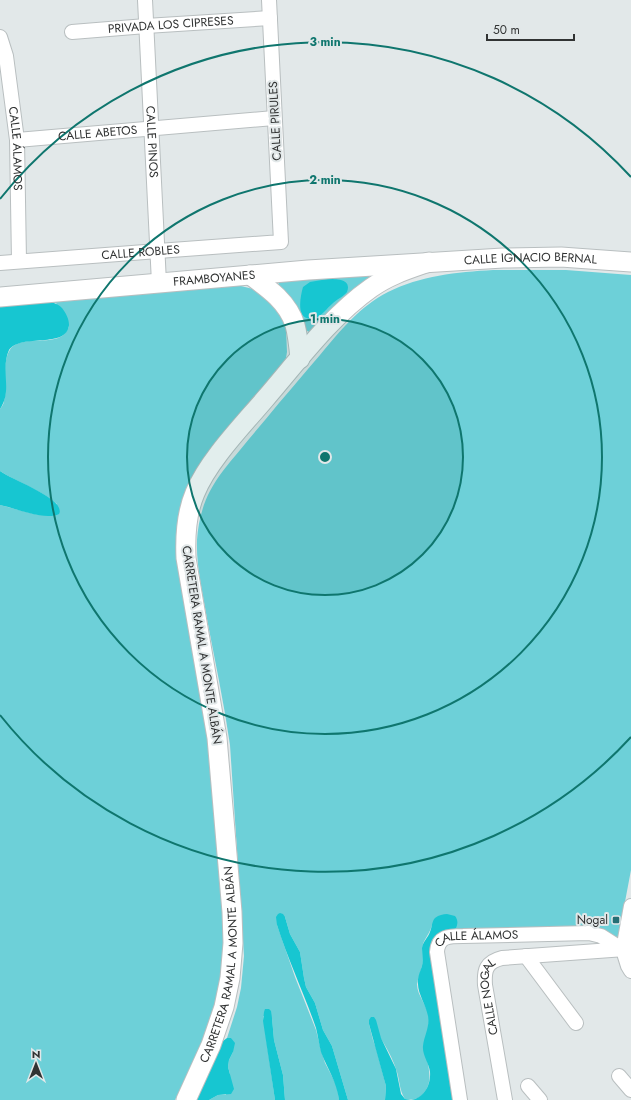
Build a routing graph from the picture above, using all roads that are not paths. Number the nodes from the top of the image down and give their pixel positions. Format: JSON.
{"nodes":[{"id":1,"x":145,"y":0,"type":"edge"},
{"id":2,"x":269,"y":0,"type":"edge"},
{"id":3,"x":270,"y":18,"type":"junction"},
{"id":4,"x":146,"y":26,"type":"junction"},
{"id":5,"x":72,"y":32,"type":"dead end"},
{"id":6,"x":0,"y":37,"type":"edge"},
{"id":7,"x":274,"y":118,"type":"junction"},
{"id":8,"x":152,"y":129,"type":"junction"},
{"id":9,"x":17,"y":140,"type":"junction"},
{"id":10,"x":281,"y":242,"type":"joint"},
{"id":11,"x":158,"y":251,"type":"junction"},
{"id":12,"x":19,"y":262,"type":"junction"},
{"id":13,"x":429,"y":262,"type":"junction"},
{"id":14,"x":631,"y":262,"type":"edge"},
{"id":15,"x":0,"y":263,"type":"edge"},
{"id":16,"x":250,"y":275,"type":"junction"},
{"id":17,"x":160,"y":283,"type":"junction"},
{"id":18,"x":0,"y":297,"type":"edge"},
{"id":19,"x":300,"y":359,"type":"junction"},
{"id":20,"x":631,"y":906,"type":"edge"},
{"id":21,"x":627,"y":949,"type":"edge"},
{"id":22,"x":526,"y":956,"type":"junction"},
{"id":23,"x":631,"y":971,"type":"edge"},
{"id":24,"x":576,"y":1023,"type":"dead end"},
{"id":25,"x":619,"y":1076,"type":"dead end"},
{"id":26,"x":528,"y":1086,"type":"dead end"},
{"id":27,"x":631,"y":1090,"type":"edge"},
{"id":28,"x":186,"y":1100,"type":"edge"},
{"id":29,"x":460,"y":1100,"type":"edge"},
{"id":30,"x":505,"y":1100,"type":"edge"},
{"id":31,"x":540,"y":1100,"type":"edge"}],
"edges":[{"from":1,"to":4,"type":"street","name":"CALLE PINOS"},
{"from":2,"to":3,"type":"street","name":"CALLE PIRULES"},
{"from":3,"to":4,"type":"street","name":"PRIVADA LOS CIPRESES"},
{"from":3,"to":7,"type":"street","name":"CALLE PIRULES"},
{"from":4,"to":5,"type":"street","name":"PRIVADA LOS CIPRESES"},
{"from":4,"to":8,"type":"street","name":"CALLE PINOS"},
{"from":6,"to":9,"type":"street","name":"CALLE ÁLAMOS"},
{"from":7,"to":8,"type":"street","name":"CALLE ABETOS"},
{"from":7,"to":10,"type":"street","name":"CALLE PIRULES"},
{"from":8,"to":9,"type":"street","name":"CALLE ABETOS"},
{"from":8,"to":11,"type":"street","name":"CALLE PINOS"},
{"from":9,"to":12,"type":"street","name":"CALLE ÁLAMOS"},
{"from":10,"to":11,"type":"street","name":"CALLE ROBLES"},
{"from":11,"to":12,"type":"street","name":"CALLE ROBLES"},
{"from":11,"to":17,"type":"street","name":"CALLE PINOS"},
{"from":12,"to":15,"type":"street","name":"CALLE ROBLES"},
{"from":13,"to":14,"type":"street","name":"CALLE IGNACIO BERNAL"},
{"from":13,"to":16,"type":"street","name":"FRAMBOYANES"},
{"from":13,"to":19,"type":"street","name":"CARRETERA RAMAL A MONTE ALBÁN"},
{"from":16,"to":17,"type":"street","name":"FRAMBOYANES"},
{"from":16,"to":19,"type":"street"},
{"from":17,"to":18,"type":"street","name":"FRAMBOYANES"},
{"from":19,"to":28,"type":"street","name":"CARRETERA RAMAL A MONTE ALBÁN"},
{"from":20,"to":21,"type":"street"},
{"from":21,"to":22,"type":"street","name":"CALLE NOGAL"},
{"from":21,"to":23,"type":"street"},
{"from":21,"to":29,"type":"street","name":"CALLE ÁLAMOS"},
{"from":22,"to":24,"type":"street"},
{"from":22,"to":30,"type":"street","name":"CALLE NOGAL"},
{"from":25,"to":27,"type":"street"},
{"from":26,"to":31,"type":"street"}]}
